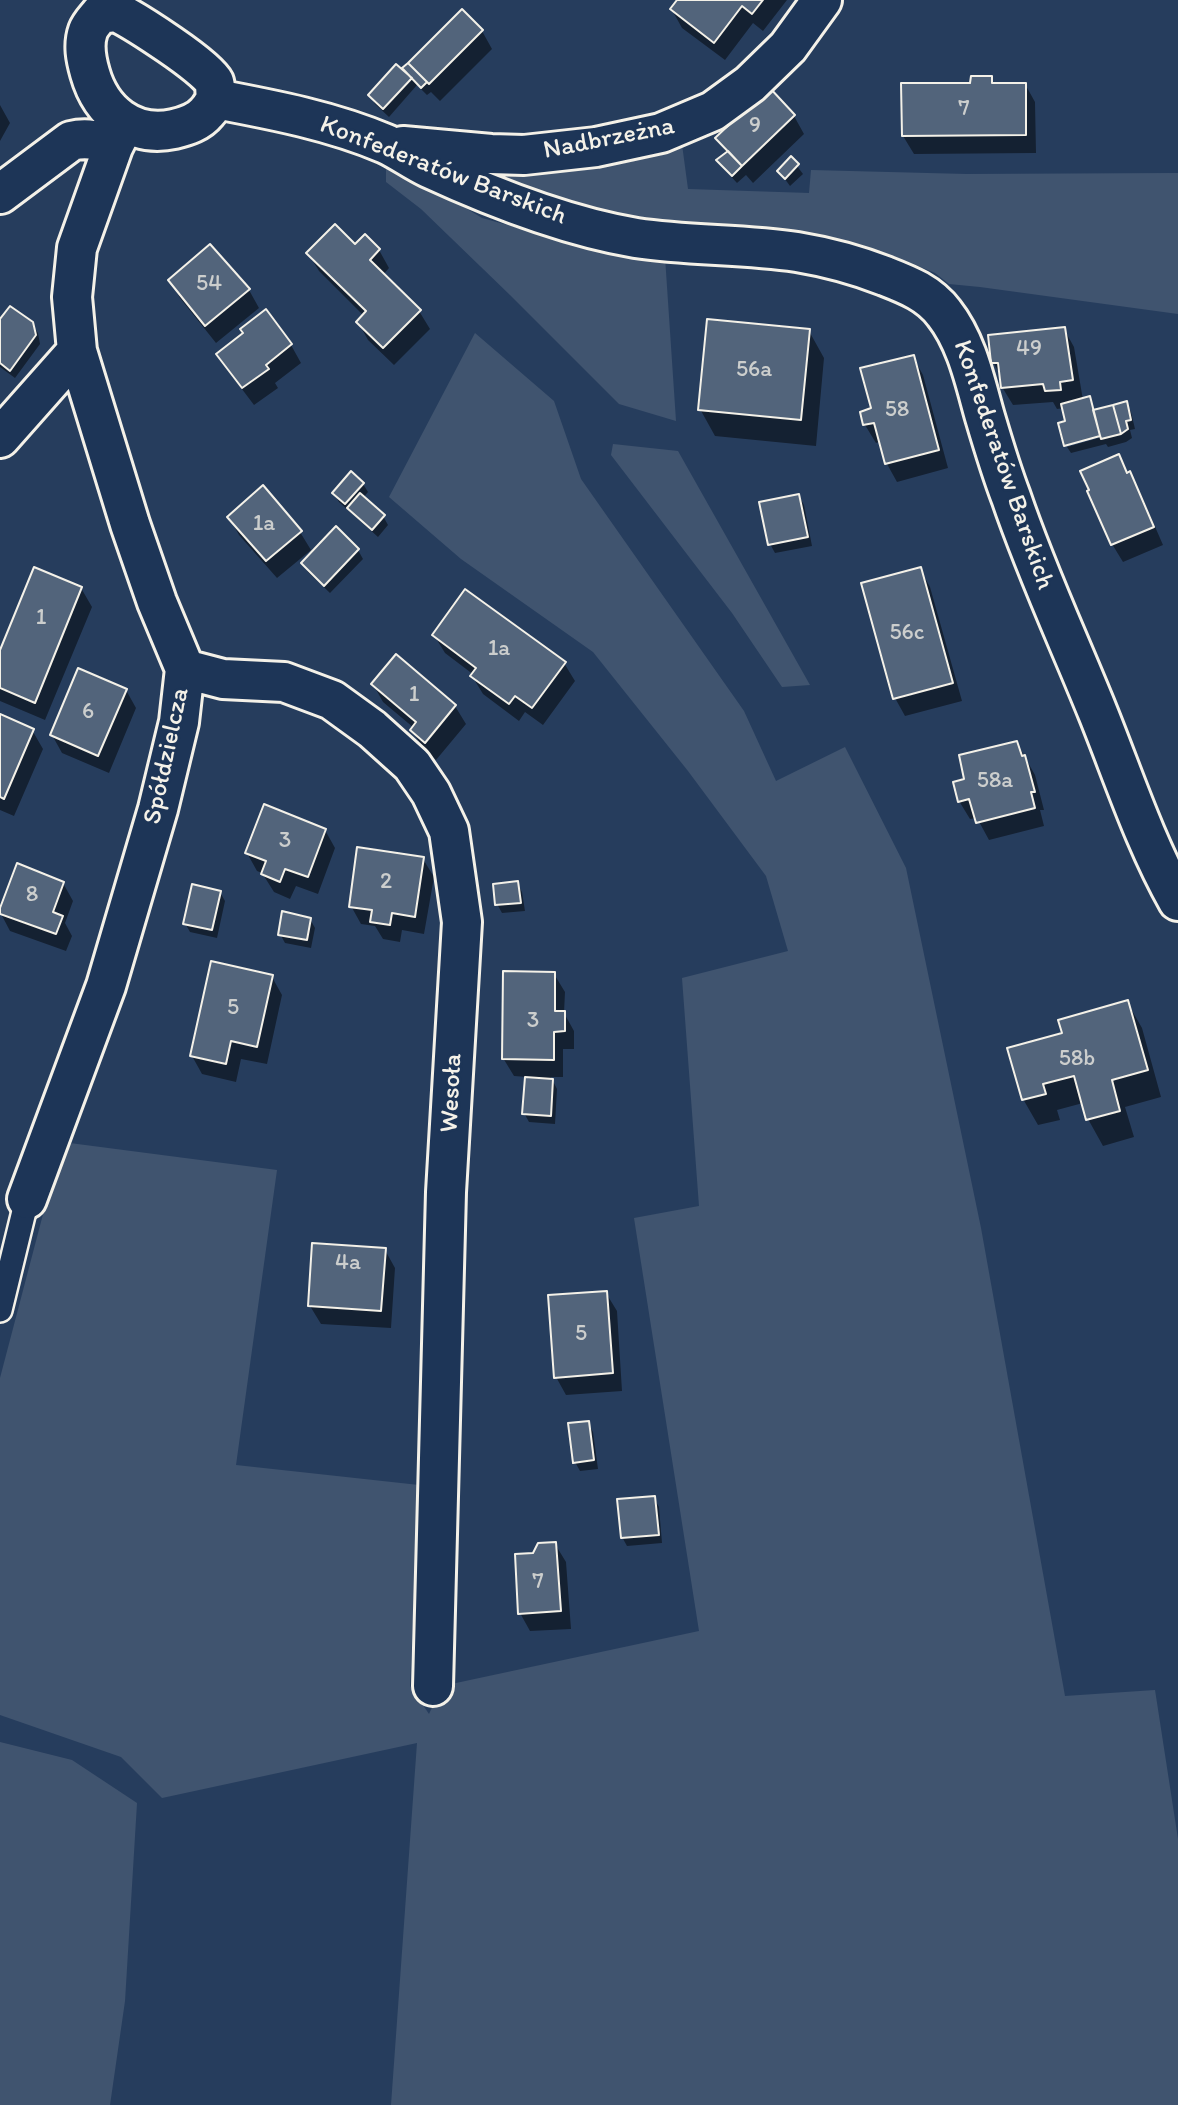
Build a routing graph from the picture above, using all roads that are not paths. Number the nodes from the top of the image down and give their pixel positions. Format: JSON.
{"nodes":[{"id":1,"x":822,"y":0,"type":"edge"},
{"id":2,"x":95,"y":7,"type":"edge"},
{"id":3,"x":216,"y":99,"type":"junction"},
{"id":4,"x":119,"y":135,"type":"junction"},
{"id":5,"x":388,"y":145,"type":"junction"},
{"id":6,"x":0,"y":194,"type":"edge"},
{"id":7,"x":77,"y":351,"type":"junction"},
{"id":8,"x":0,"y":438,"type":"edge"},
{"id":9,"x":185,"y":669,"type":"junction"},
{"id":10,"x":1178,"y":901,"type":"edge"},
{"id":11,"x":27,"y":1199,"type":"joint"},
{"id":12,"x":0,"y":1310,"type":"edge"},
{"id":13,"x":433,"y":1686,"type":"dead end"}],
"edges":[{"from":1,"to":5,"type":"street","name":"Nadbrzeżna"},
{"from":2,"to":3,"type":"street"},
{"from":2,"to":4,"type":"street"},
{"from":3,"to":4,"type":"street"},
{"from":3,"to":5,"type":"street","name":"Konfederatów Barskich"},
{"from":4,"to":6,"type":"street"},
{"from":4,"to":7,"type":"street","name":"Spółdzielcza"},
{"from":5,"to":10,"type":"street","name":"Konfederatów Barskich"},
{"from":7,"to":8,"type":"street"},
{"from":7,"to":9,"type":"street","name":"Spółdzielcza"},
{"from":9,"to":11,"type":"street","name":"Spółdzielcza"},
{"from":9,"to":13,"type":"street","name":"Wesoła"},
{"from":11,"to":12,"type":"lane","name":"Spółdzielcza"}]}
